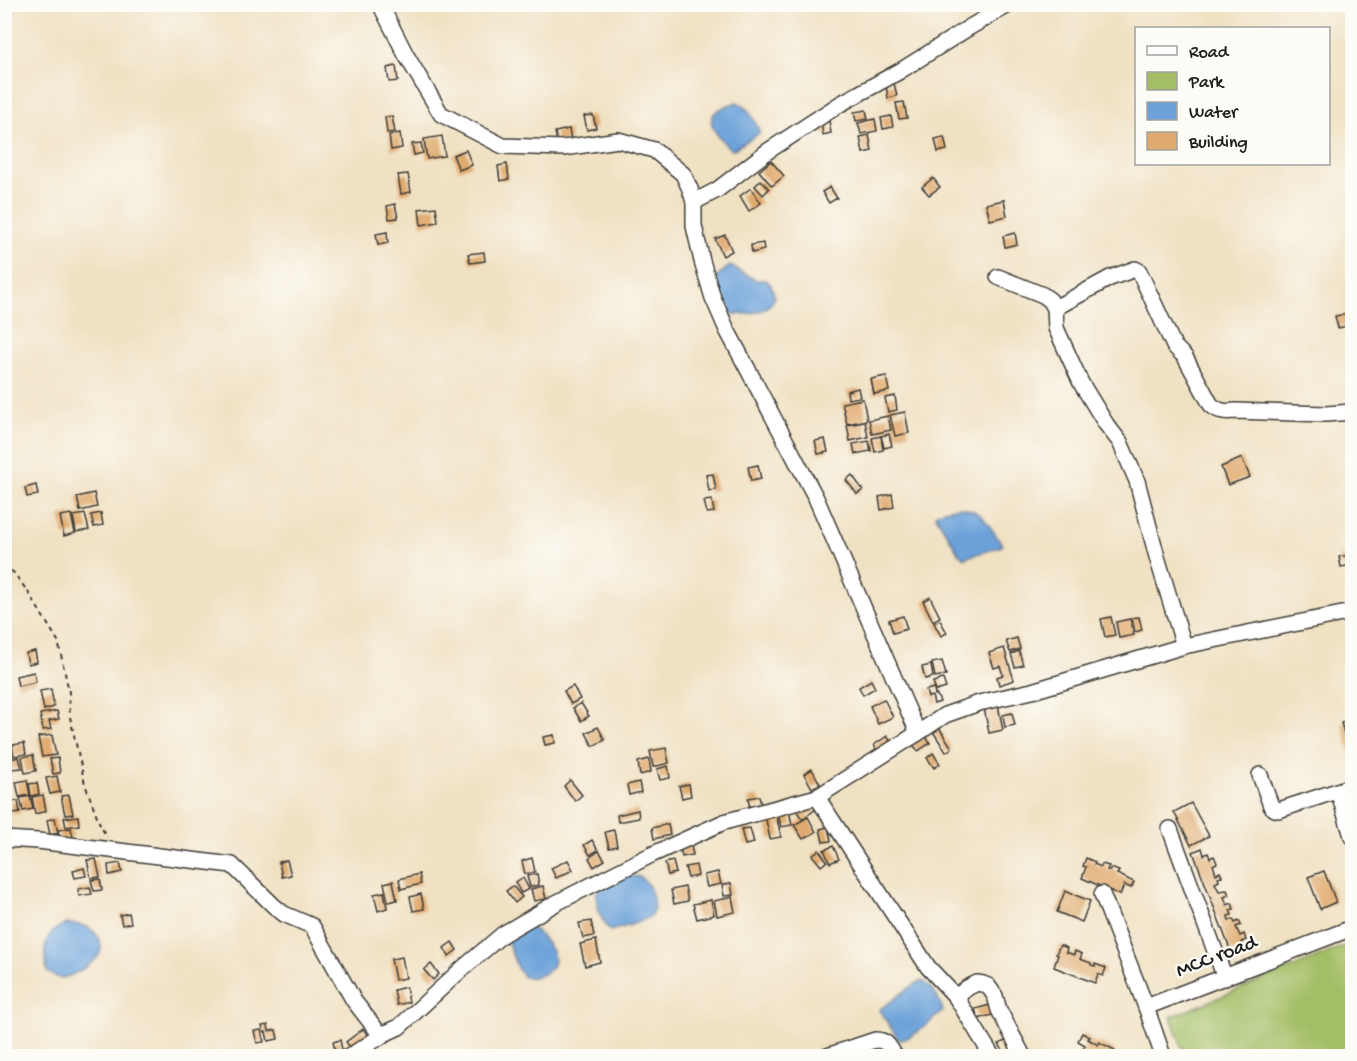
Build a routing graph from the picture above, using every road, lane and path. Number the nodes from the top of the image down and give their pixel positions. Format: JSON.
{"nodes":[{"id":1,"x":380,"y":4,"type":"edge"},
{"id":2,"x":1010,"y":4,"type":"edge"},
{"id":3,"x":694,"y":202,"type":"junction"},
{"id":4,"x":998,"y":277,"type":"dead end"},
{"id":5,"x":1055,"y":308,"type":"junction"},
{"id":6,"x":1353,"y":412,"type":"edge"},
{"id":7,"x":4,"y":565,"type":"edge"},
{"id":8,"x":1353,"y":612,"type":"edge"},
{"id":9,"x":1184,"y":646,"type":"junction"},
{"id":10,"x":918,"y":733,"type":"junction"},
{"id":11,"x":1260,"y":775,"type":"dead end"},
{"id":12,"x":1345,"y":788,"type":"edge"},
{"id":13,"x":817,"y":797,"type":"junction"},
{"id":14,"x":1170,"y":829,"type":"dead end"},
{"id":15,"x":1353,"y":836,"type":"edge"},
{"id":16,"x":4,"y":839,"type":"edge"},
{"id":17,"x":116,"y":851,"type":"junction"},
{"id":18,"x":1102,"y":894,"type":"dead end"},
{"id":19,"x":1353,"y":928,"type":"edge"},
{"id":20,"x":1225,"y":978,"type":"junction"},
{"id":21,"x":956,"y":997,"type":"junction"},
{"id":22,"x":1146,"y":1007,"type":"junction"},
{"id":23,"x":386,"y":1033,"type":"junction"},
{"id":24,"x":350,"y":1056,"type":"edge"},
{"id":25,"x":827,"y":1056,"type":"edge"},
{"id":26,"x":894,"y":1056,"type":"edge"},
{"id":27,"x":992,"y":1056,"type":"edge"},
{"id":28,"x":1023,"y":1056,"type":"edge"},
{"id":29,"x":1163,"y":1056,"type":"edge"}],
"edges":[{"from":1,"to":3,"type":"street"},
{"from":2,"to":3,"type":"street"},
{"from":3,"to":10,"type":"street"},
{"from":4,"to":5,"type":"street"},
{"from":5,"to":6,"type":"street"},
{"from":5,"to":9,"type":"street"},
{"from":7,"to":17,"type":"path"},
{"from":8,"to":9,"type":"street"},
{"from":9,"to":10,"type":"street"},
{"from":10,"to":13,"type":"street"},
{"from":11,"to":12,"type":"street"},
{"from":12,"to":15,"type":"street"},
{"from":13,"to":21,"type":"street"},
{"from":13,"to":23,"type":"street"},
{"from":14,"to":20,"type":"street"},
{"from":16,"to":17,"type":"street"},
{"from":17,"to":23,"type":"street"},
{"from":18,"to":22,"type":"street"},
{"from":19,"to":20,"type":"street","name":"MCC road"},
{"from":20,"to":22,"type":"street","name":"MCC road"},
{"from":21,"to":27,"type":"street"},
{"from":21,"to":28,"type":"street"},
{"from":22,"to":29,"type":"street"},
{"from":23,"to":24,"type":"street"},
{"from":25,"to":26,"type":"street"}]}
